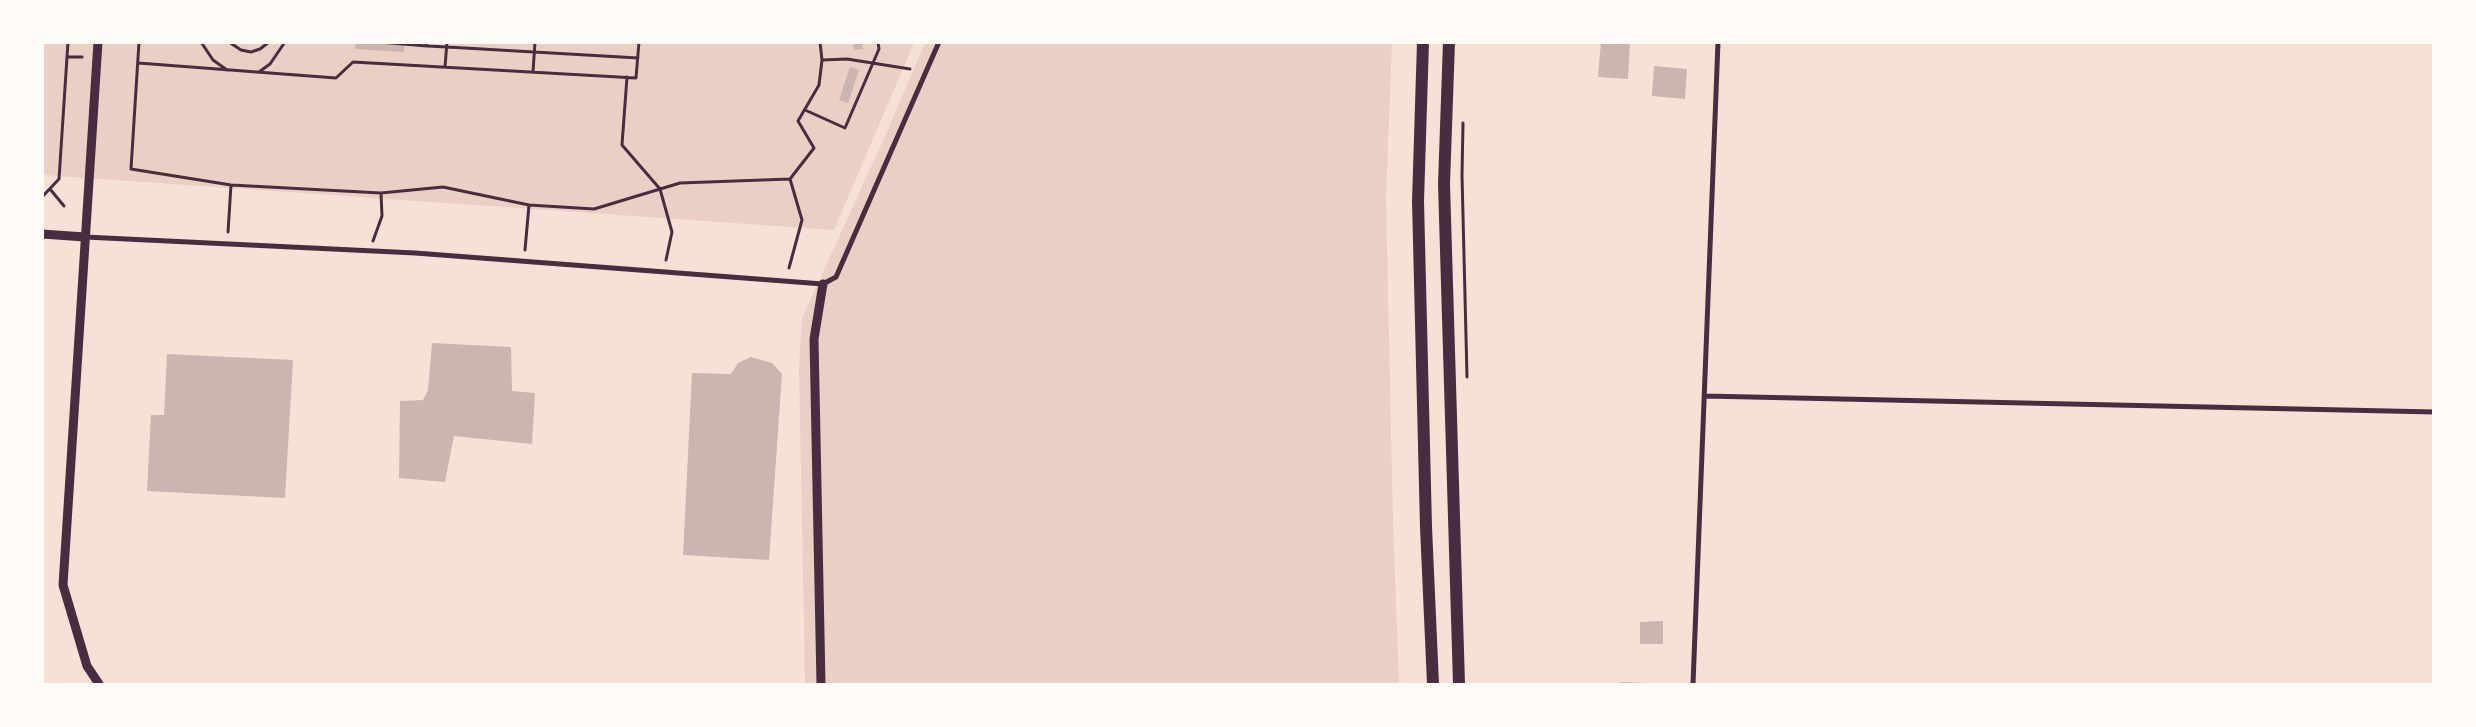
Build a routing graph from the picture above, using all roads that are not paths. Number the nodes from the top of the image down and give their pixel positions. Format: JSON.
{"nodes":[{"id":1,"x":98,"y":42,"type":"edge"},
{"id":2,"x":939,"y":42,"type":"edge"},
{"id":3,"x":1423,"y":42,"type":"edge"},
{"id":4,"x":1449,"y":42,"type":"edge"},
{"id":5,"x":1718,"y":42,"type":"edge"},
{"id":6,"x":42,"y":234,"type":"edge"},
{"id":7,"x":86,"y":237,"type":"junction"},
{"id":8,"x":823,"y":284,"type":"junction"},
{"id":9,"x":1705,"y":396,"type":"junction"},
{"id":10,"x":2434,"y":412,"type":"edge"},
{"id":11,"x":99,"y":684,"type":"edge"},
{"id":12,"x":821,"y":684,"type":"edge"},
{"id":13,"x":1433,"y":684,"type":"edge"},
{"id":14,"x":1459,"y":684,"type":"edge"},
{"id":15,"x":1693,"y":684,"type":"edge"}],
"edges":[{"from":1,"to":7,"type":"street"},
{"from":2,"to":8,"type":"street"},
{"from":3,"to":13,"type":"main road"},
{"from":4,"to":14,"type":"main road"},
{"from":5,"to":9,"type":"street"},
{"from":6,"to":7,"type":"street"},
{"from":7,"to":8,"type":"street"},
{"from":7,"to":11,"type":"street"},
{"from":8,"to":12,"type":"street"},
{"from":9,"to":10,"type":"street"},
{"from":9,"to":15,"type":"street"}]}
